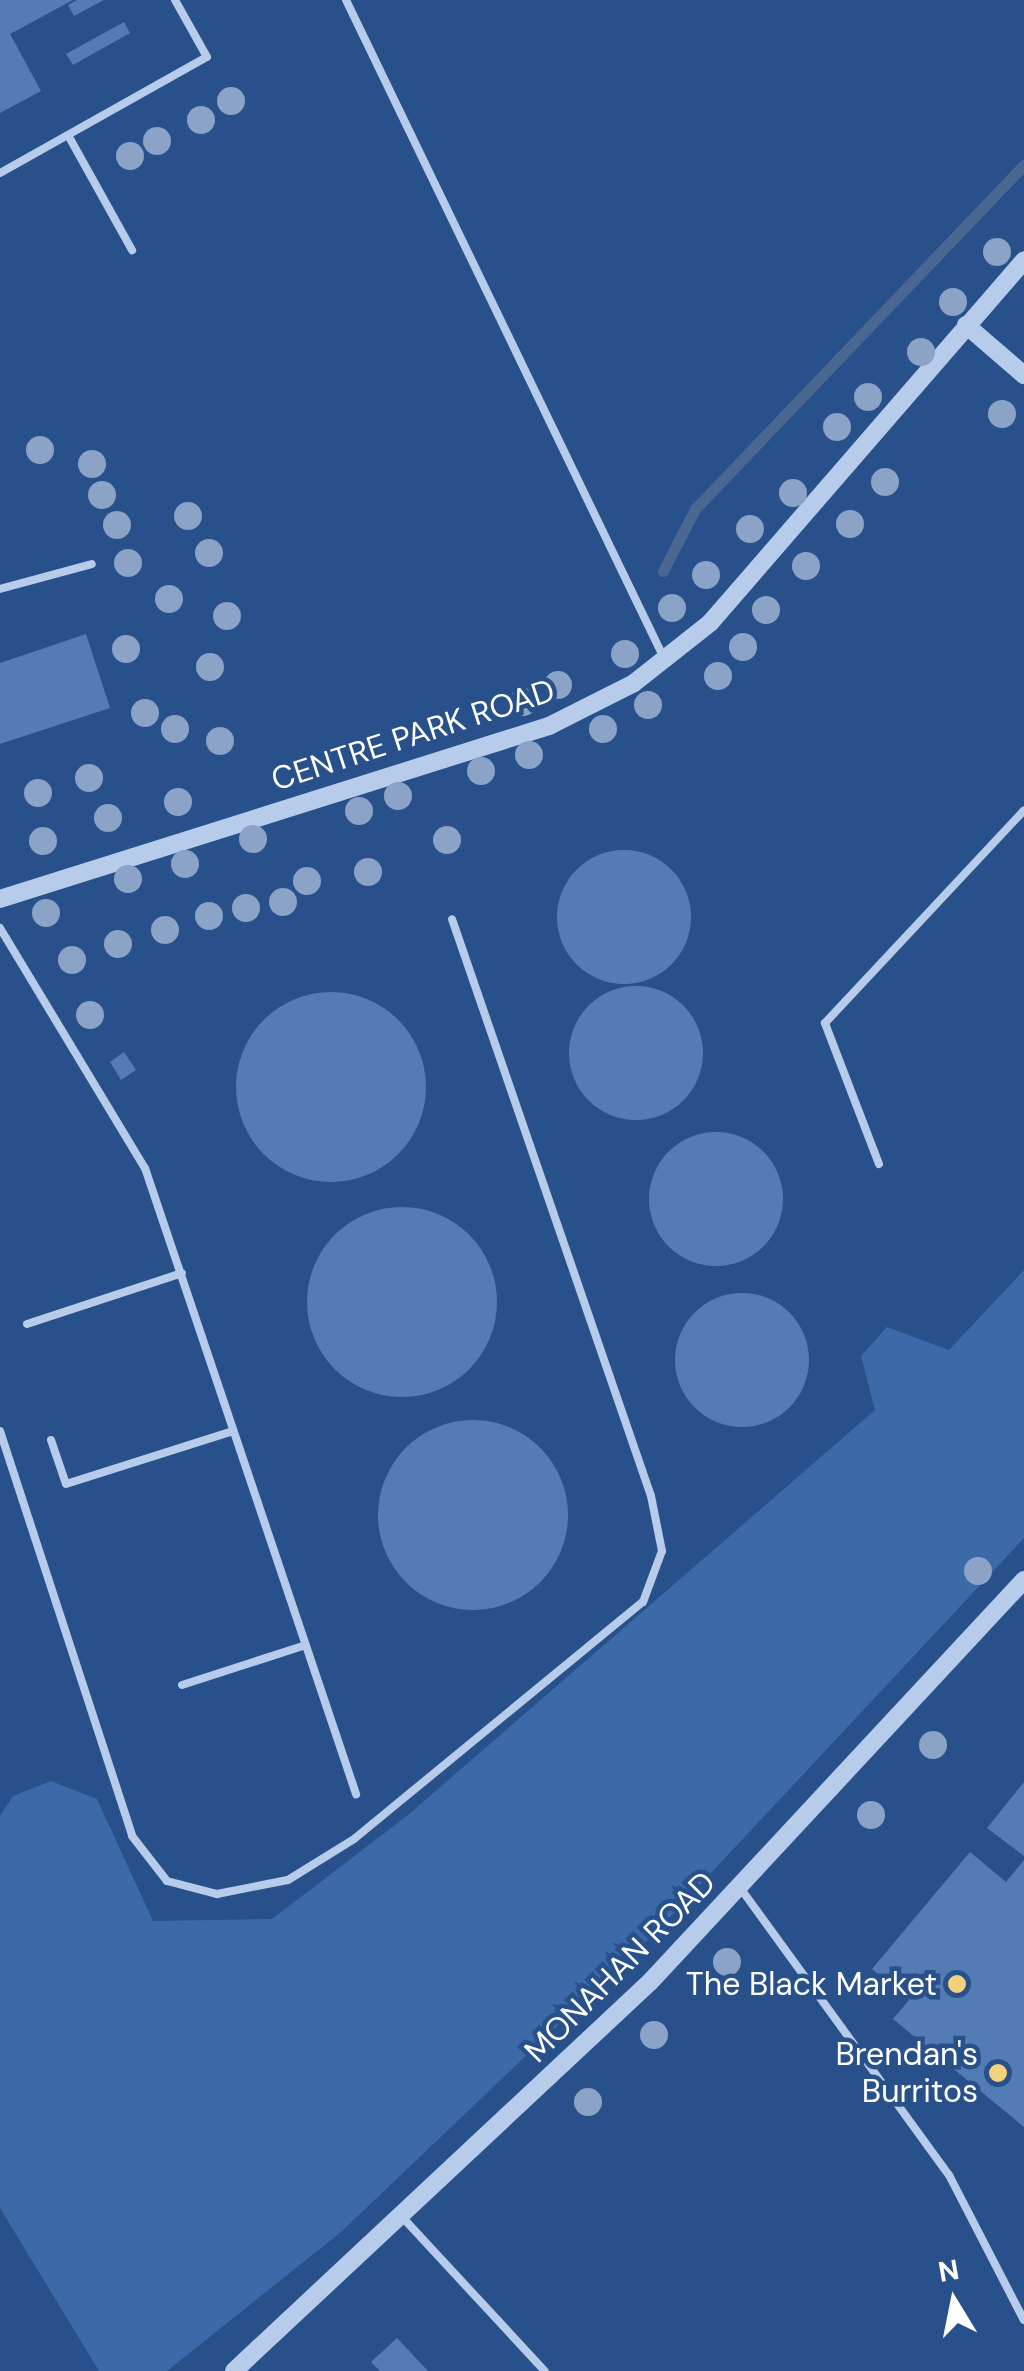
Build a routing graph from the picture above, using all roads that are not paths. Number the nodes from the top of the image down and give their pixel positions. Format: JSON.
{"nodes":[{"id":1,"x":175,"y":0,"type":"edge"},
{"id":2,"x":346,"y":0,"type":"edge"},
{"id":3,"x":68,"y":135,"type":"junction"},
{"id":4,"x":0,"y":173,"type":"edge"},
{"id":5,"x":132,"y":250,"type":"dead end"},
{"id":6,"x":1024,"y":260,"type":"edge"},
{"id":7,"x":966,"y":325,"type":"junction"},
{"id":8,"x":1024,"y":375,"type":"edge"},
{"id":9,"x":92,"y":564,"type":"dead end"},
{"id":10,"x":0,"y":589,"type":"edge"},
{"id":11,"x":665,"y":659,"type":"junction"},
{"id":12,"x":1024,"y":810,"type":"edge"},
{"id":13,"x":0,"y":899,"type":"edge"},
{"id":14,"x":452,"y":919,"type":"dead end"},
{"id":15,"x":0,"y":928,"type":"edge"},
{"id":16,"x":879,"y":1164,"type":"dead end"},
{"id":17,"x":182,"y":1273,"type":"junction"},
{"id":18,"x":27,"y":1324,"type":"dead end"},
{"id":19,"x":0,"y":1431,"type":"edge"},
{"id":20,"x":233,"y":1431,"type":"junction"},
{"id":21,"x":51,"y":1440,"type":"dead end"},
{"id":22,"x":1024,"y":1580,"type":"edge"},
{"id":23,"x":303,"y":1646,"type":"junction"},
{"id":24,"x":182,"y":1685,"type":"dead end"},
{"id":25,"x":356,"y":1794,"type":"dead end"},
{"id":26,"x":741,"y":1889,"type":"junction"},
{"id":27,"x":404,"y":2219,"type":"junction"},
{"id":28,"x":1024,"y":2320,"type":"edge"},
{"id":29,"x":243,"y":2368,"type":"edge"},
{"id":30,"x":545,"y":2371,"type":"edge"}],
"edges":[{"from":1,"to":3,"type":"lane"},
{"from":2,"to":11,"type":"lane"},
{"from":3,"to":4,"type":"lane"},
{"from":3,"to":5,"type":"lane"},
{"from":6,"to":7,"type":"street","name":"CENTRE PARK ROAD"},
{"from":7,"to":8,"type":"street"},
{"from":7,"to":11,"type":"street","name":"CENTRE PARK ROAD"},
{"from":9,"to":10,"type":"lane"},
{"from":11,"to":13,"type":"street","name":"CENTRE PARK ROAD"},
{"from":12,"to":16,"type":"lane"},
{"from":14,"to":19,"type":"lane"},
{"from":15,"to":17,"type":"lane"},
{"from":17,"to":18,"type":"lane"},
{"from":17,"to":20,"type":"lane"},
{"from":20,"to":21,"type":"lane"},
{"from":20,"to":23,"type":"lane"},
{"from":22,"to":26,"type":"street","name":"MONAHAN ROAD"},
{"from":23,"to":24,"type":"lane"},
{"from":23,"to":25,"type":"lane"},
{"from":26,"to":27,"type":"street","name":"MONAHAN ROAD"},
{"from":26,"to":28,"type":"lane"},
{"from":27,"to":29,"type":"street","name":"MONAHAN ROAD"},
{"from":27,"to":30,"type":"lane"}]}
